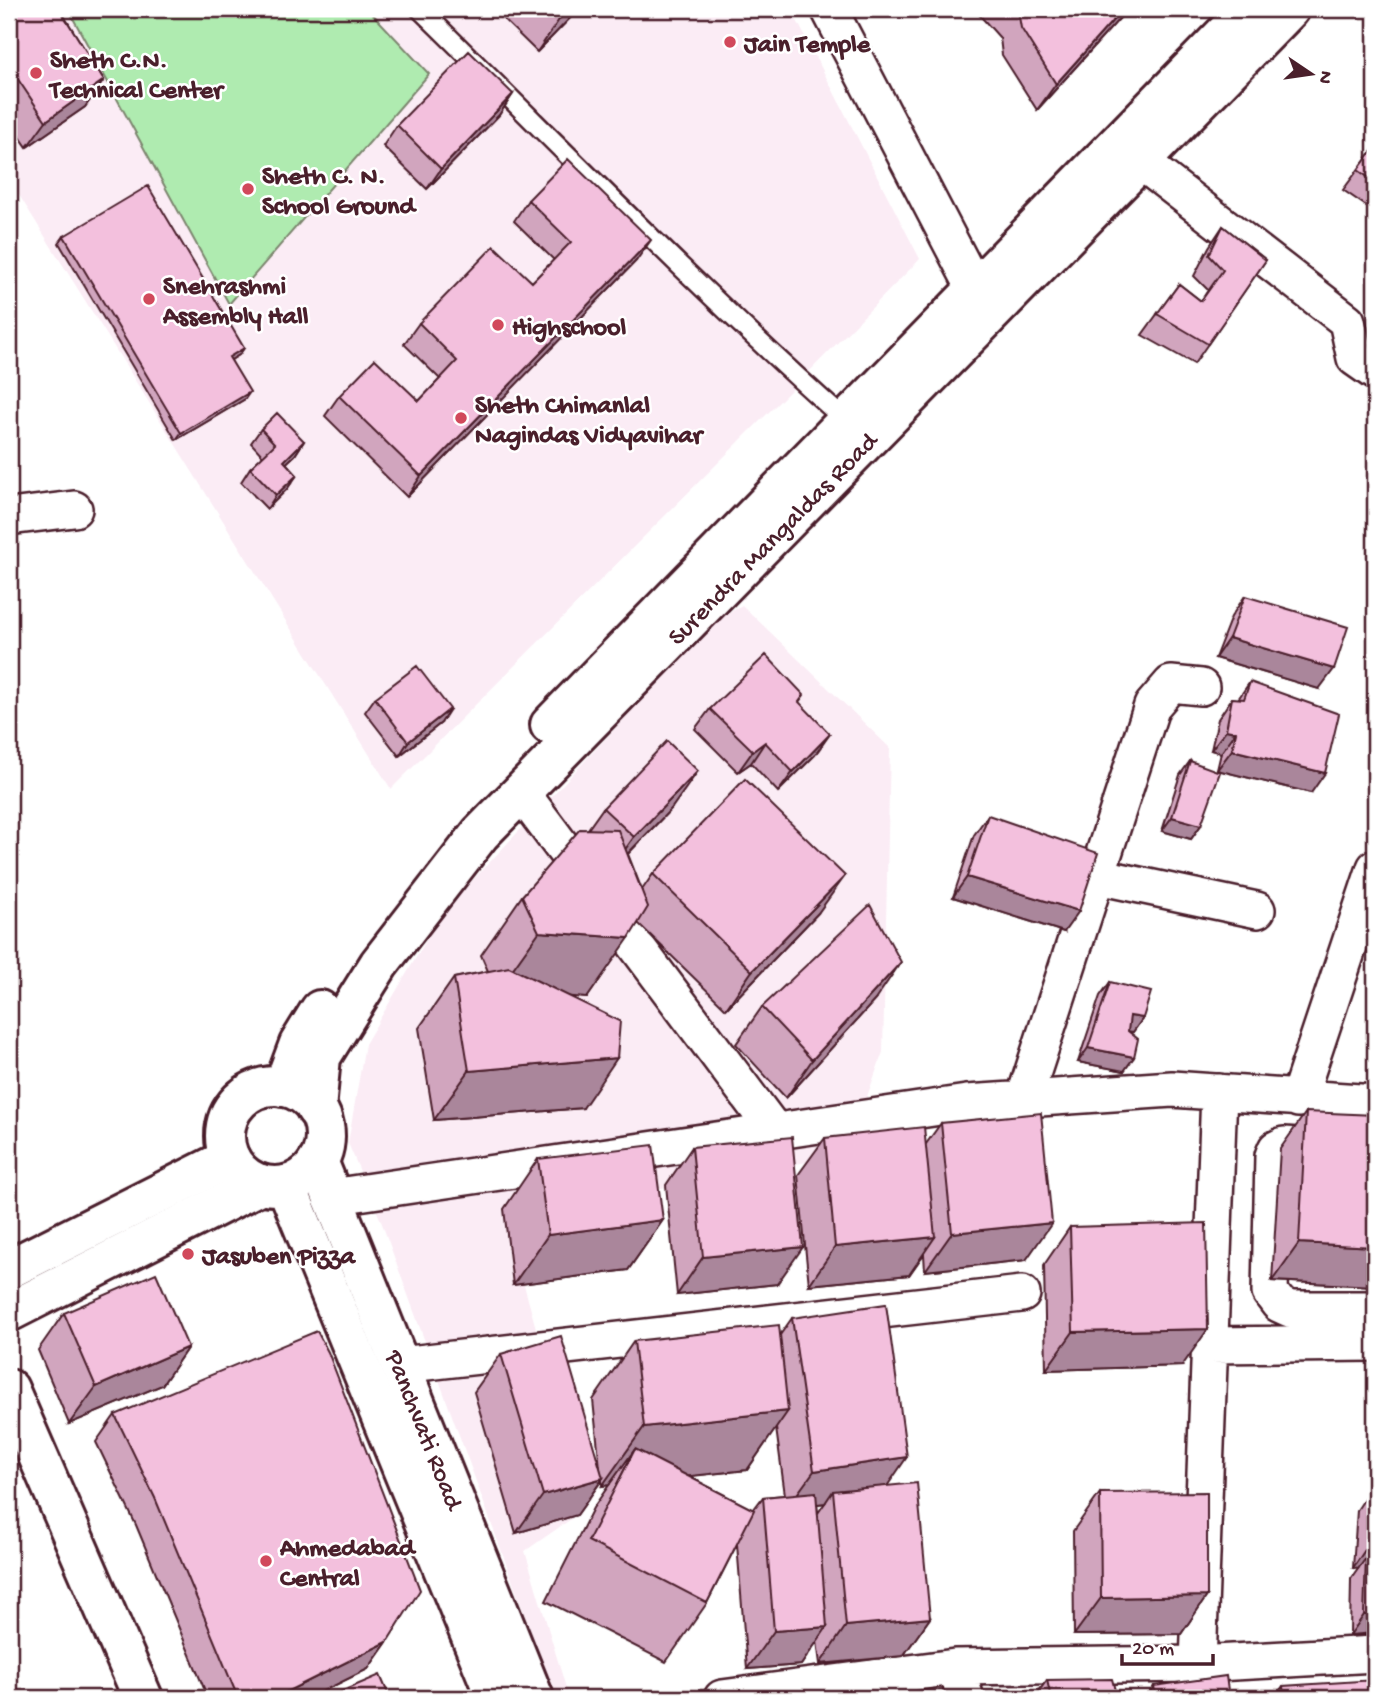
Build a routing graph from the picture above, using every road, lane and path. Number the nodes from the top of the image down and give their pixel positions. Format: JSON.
{"nodes":[{"id":1,"x":420,"y":9,"type":"edge"},
{"id":2,"x":829,"y":9,"type":"edge"},
{"id":3,"x":1249,"y":9,"type":"edge"},
{"id":4,"x":1290,"y":9,"type":"edge"},
{"id":5,"x":1140,"y":162,"type":"junction"},
{"id":6,"x":975,"y":289,"type":"junction"},
{"id":7,"x":1375,"y":372,"type":"edge"},
{"id":8,"x":846,"y":421,"type":"junction"},
{"id":9,"x":74,"y":509,"type":"dead end"},
{"id":10,"x":9,"y":517,"type":"edge"},
{"id":11,"x":1201,"y":687,"type":"dead end"},
{"id":12,"x":521,"y":792,"type":"junction"},
{"id":13,"x":1097,"y":876,"type":"junction"},
{"id":14,"x":1374,"y":878,"type":"edge"},
{"id":15,"x":1257,"y":910,"type":"dead end"},
{"id":16,"x":283,"y":1087,"type":"junction"},
{"id":17,"x":1219,"y":1092,"type":"junction"},
{"id":18,"x":1298,"y":1098,"type":"junction"},
{"id":19,"x":1024,"y":1099,"type":"junction"},
{"id":20,"x":1375,"y":1104,"type":"edge"},
{"id":21,"x":316,"y":1109,"type":"junction"},
{"id":22,"x":774,"y":1130,"type":"junction"},
{"id":23,"x":1375,"y":1151,"type":"edge"},
{"id":24,"x":230,"y":1158,"type":"junction"},
{"id":25,"x":318,"y":1161,"type":"junction"},
{"id":26,"x":274,"y":1185,"type":"junction"},
{"id":27,"x":331,"y":1197,"type":"junction"},
{"id":28,"x":9,"y":1269,"type":"edge"},
{"id":29,"x":1022,"y":1294,"type":"dead end"},
{"id":30,"x":1375,"y":1309,"type":"edge"},
{"id":31,"x":9,"y":1312,"type":"edge"},
{"id":32,"x":1375,"y":1343,"type":"edge"},
{"id":33,"x":1210,"y":1345,"type":"junction"},
{"id":34,"x":400,"y":1365,"type":"junction"},
{"id":35,"x":9,"y":1389,"type":"edge"},
{"id":36,"x":1375,"y":1654,"type":"edge"},
{"id":37,"x":1198,"y":1664,"type":"junction"},
{"id":38,"x":960,"y":1683,"type":"edge"},
{"id":39,"x":143,"y":1698,"type":"edge"},
{"id":40,"x":496,"y":1698,"type":"edge"},
{"id":41,"x":534,"y":1698,"type":"edge"},
{"id":42,"x":722,"y":1698,"type":"edge"}],
"edges":[{"from":1,"to":8,"type":"lane"},
{"from":2,"to":6,"type":"street"},
{"from":3,"to":6,"type":"main road","name":"Surendra Mangaldas Road"},
{"from":4,"to":5,"type":"main road","name":"Surendra Mangaldas Road"},
{"from":5,"to":7,"type":"street"},
{"from":5,"to":12,"type":"main road","name":"Surendra Mangaldas Road"},
{"from":6,"to":8,"type":"main road","name":"Surendra Mangaldas Road"},
{"from":8,"to":16,"type":"main road","name":"Surendra Mangaldas Road"},
{"from":9,"to":10,"type":"street"},
{"from":11,"to":13,"type":"street"},
{"from":12,"to":21,"type":"main road","name":"Surendra Mangaldas Road"},
{"from":12,"to":22,"type":"street"},
{"from":13,"to":15,"type":"street"},
{"from":13,"to":19,"type":"street"},
{"from":14,"to":18,"type":"street"},
{"from":16,"to":21,"type":"main road"},
{"from":16,"to":24,"type":"main road"},
{"from":17,"to":18,"type":"street"},
{"from":17,"to":19,"type":"street"},
{"from":17,"to":33,"type":"street"},
{"from":18,"to":20,"type":"street"},
{"from":19,"to":22,"type":"street"},
{"from":21,"to":25,"type":"main road"},
{"from":22,"to":27,"type":"street"},
{"from":23,"to":30,"type":"street"},
{"from":24,"to":26,"type":"main road"},
{"from":24,"to":28,"type":"main road"},
{"from":25,"to":26,"type":"main road"},
{"from":25,"to":27,"type":"main road","name":"Panchvati Road"},
{"from":26,"to":31,"type":"main road"},
{"from":26,"to":40,"type":"main road","name":"Panchvati Road"},
{"from":27,"to":34,"type":"main road","name":"Panchvati Road"},
{"from":29,"to":34,"type":"street"},
{"from":32,"to":33,"type":"street"},
{"from":33,"to":37,"type":"street"},
{"from":34,"to":41,"type":"main road","name":"Panchvati Road"},
{"from":35,"to":39,"type":"main road"},
{"from":36,"to":37,"type":"street"},
{"from":37,"to":38,"type":"street"},
{"from":38,"to":42,"type":"street"}]}
